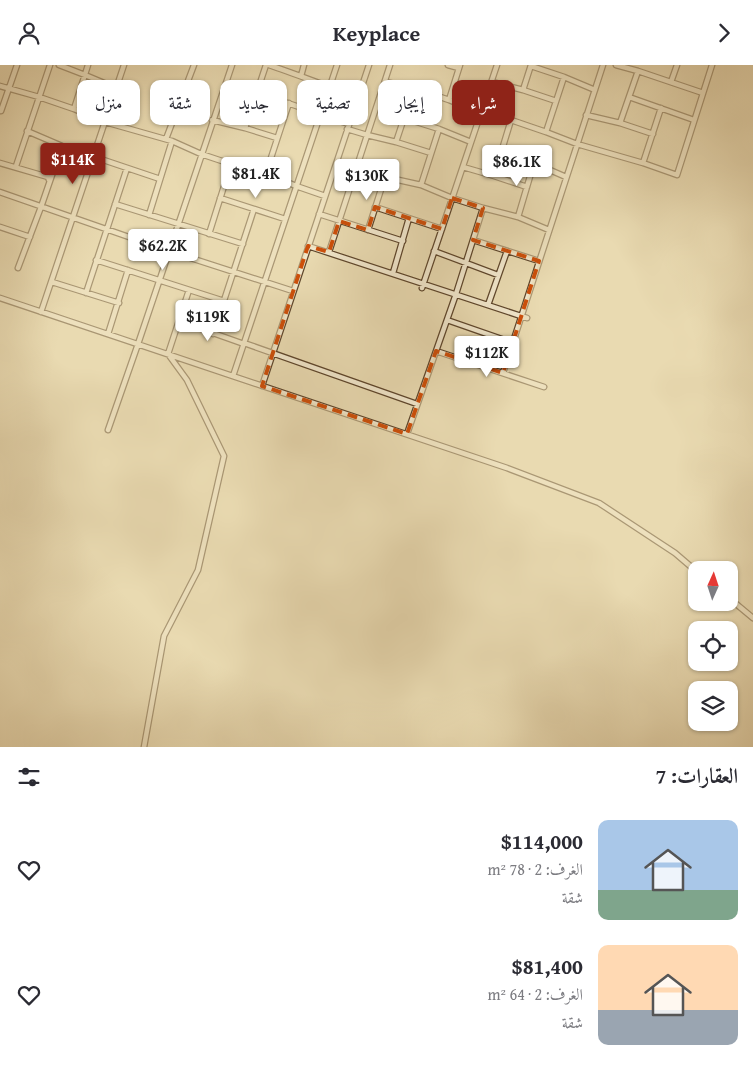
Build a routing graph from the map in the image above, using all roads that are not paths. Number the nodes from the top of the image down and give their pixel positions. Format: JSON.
{"nodes":[{"id":1,"x":17,"y":65,"type":"edge"},
{"id":2,"x":50,"y":65,"type":"edge"},
{"id":3,"x":59,"y":65,"type":"edge"},
{"id":4,"x":88,"y":65,"type":"edge"},
{"id":5,"x":124,"y":65,"type":"edge"},
{"id":6,"x":194,"y":65,"type":"edge"},
{"id":7,"x":232,"y":65,"type":"edge"},
{"id":8,"x":267,"y":65,"type":"edge"},
{"id":9,"x":304,"y":65,"type":"edge"},
{"id":10,"x":337,"y":65,"type":"edge"},
{"id":11,"x":369,"y":65,"type":"edge"},
{"id":12,"x":390,"y":65,"type":"edge"},
{"id":13,"x":448,"y":65,"type":"edge"},
{"id":14,"x":497,"y":65,"type":"edge"},
{"id":15,"x":602,"y":65,"type":"edge"},
{"id":16,"x":616,"y":65,"type":"edge"},
{"id":17,"x":677,"y":65,"type":"edge"},
{"id":18,"x":712,"y":65,"type":"edge"},
{"id":19,"x":531,"y":66,"type":"edge"},
{"id":20,"x":459,"y":67,"type":"edge"},
{"id":21,"x":638,"y":71,"type":"junction"},
{"id":22,"x":85,"y":75,"type":"junction"},
{"id":23,"x":301,"y":75,"type":"junction"},
{"id":24,"x":564,"y":77,"type":"junction"},
{"id":25,"x":96,"y":80,"type":"edge"},
{"id":26,"x":119,"y":80,"type":"edge"},
{"id":27,"x":261,"y":80,"type":"edge"},
{"id":28,"x":312,"y":80,"type":"edge"},
{"id":29,"x":332,"y":80,"type":"edge"},
{"id":30,"x":364,"y":80,"type":"edge"},
{"id":31,"x":385,"y":80,"type":"edge"},
{"id":32,"x":492,"y":80,"type":"edge"},
{"id":33,"x":671,"y":82,"type":"junction"},
{"id":34,"x":0,"y":86,"type":"edge"},
{"id":35,"x":515,"y":88,"type":"edge"},
{"id":36,"x":9,"y":89,"type":"junction"},
{"id":37,"x":523,"y":90,"type":"junction"},
{"id":38,"x":594,"y":90,"type":"junction"},
{"id":39,"x":703,"y":93,"type":"junction"},
{"id":40,"x":39,"y":97,"type":"junction"},
{"id":41,"x":629,"y":97,"type":"junction"},
{"id":42,"x":442,"y":98,"type":"edge"},
{"id":43,"x":449,"y":100,"type":"junction"},
{"id":44,"x":452,"y":101,"type":"edge"},
{"id":45,"x":556,"y":101,"type":"junction"},
{"id":46,"x":378,"y":102,"type":"edge"},
{"id":47,"x":289,"y":103,"type":"joint"},
{"id":48,"x":297,"y":106,"type":"edge"},
{"id":49,"x":661,"y":108,"type":"junction"},
{"id":50,"x":74,"y":109,"type":"junction"},
{"id":51,"x":77,"y":110,"type":"edge"},
{"id":52,"x":0,"y":112,"type":"edge"},
{"id":53,"x":586,"y":115,"type":"junction"},
{"id":54,"x":694,"y":120,"type":"junction"},
{"id":55,"x":212,"y":121,"type":"junction"},
{"id":56,"x":515,"y":121,"type":"edge"},
{"id":57,"x":620,"y":123,"type":"junction"},
{"id":58,"x":104,"y":125,"type":"edge"},
{"id":59,"x":116,"y":125,"type":"edge"},
{"id":60,"x":246,"y":125,"type":"edge"},
{"id":61,"x":317,"y":125,"type":"edge"},
{"id":62,"x":402,"y":125,"type":"edge"},
{"id":63,"x":426,"y":125,"type":"edge"},
{"id":64,"x":477,"y":125,"type":"edge"},
{"id":65,"x":509,"y":125,"type":"edge"},
{"id":66,"x":348,"y":126,"type":"joint"},
{"id":67,"x":245,"y":128,"type":"junction"},
{"id":68,"x":439,"y":129,"type":"junction"},
{"id":69,"x":27,"y":131,"type":"junction"},
{"id":70,"x":546,"y":132,"type":"junction"},
{"id":71,"x":653,"y":134,"type":"junction"},
{"id":72,"x":367,"y":135,"type":"junction"},
{"id":73,"x":166,"y":139,"type":"junction"},
{"id":74,"x":277,"y":139,"type":"junction"},
{"id":75,"x":172,"y":141,"type":"junction"},
{"id":76,"x":396,"y":142,"type":"junction"},
{"id":77,"x":471,"y":142,"type":"junction"},
{"id":78,"x":577,"y":145,"type":"junction"},
{"id":79,"x":62,"y":146,"type":"junction"},
{"id":80,"x":501,"y":152,"type":"junction"},
{"id":81,"x":431,"y":153,"type":"junction"},
{"id":82,"x":201,"y":154,"type":"junction"},
{"id":83,"x":93,"y":157,"type":"junction"},
{"id":84,"x":0,"y":163,"type":"edge"},
{"id":85,"x":534,"y":163,"type":"junction"},
{"id":86,"x":643,"y":163,"type":"junction"},
{"id":87,"x":231,"y":164,"type":"junction"},
{"id":88,"x":16,"y":167,"type":"junction"},
{"id":89,"x":357,"y":167,"type":"junction"},
{"id":90,"x":463,"y":167,"type":"junction"},
{"id":91,"x":127,"y":168,"type":"junction"},
{"id":92,"x":266,"y":173,"type":"junction"},
{"id":93,"x":494,"y":175,"type":"junction"},
{"id":94,"x":385,"y":177,"type":"junction"},
{"id":95,"x":566,"y":177,"type":"junction"},
{"id":96,"x":160,"y":179,"type":"junction"},
{"id":97,"x":50,"y":180,"type":"junction"},
{"id":98,"x":421,"y":185,"type":"junction"},
{"id":99,"x":296,"y":186,"type":"junction"},
{"id":100,"x":527,"y":187,"type":"junction"},
{"id":101,"x":0,"y":192,"type":"edge"},
{"id":102,"x":325,"y":195,"type":"junction"},
{"id":103,"x":220,"y":198,"type":"junction"},
{"id":104,"x":452,"y":198,"type":"junction"},
{"id":105,"x":115,"y":204,"type":"junction"},
{"id":106,"x":41,"y":207,"type":"junction"},
{"id":107,"x":375,"y":207,"type":"junction"},
{"id":108,"x":483,"y":208,"type":"junction"},
{"id":109,"x":254,"y":209,"type":"junction"},
{"id":110,"x":319,"y":214,"type":"junction"},
{"id":111,"x":150,"y":215,"type":"junction"},
{"id":112,"x":518,"y":217,"type":"junction"},
{"id":113,"x":72,"y":218,"type":"junction"},
{"id":114,"x":409,"y":218,"type":"junction"},
{"id":115,"x":285,"y":219,"type":"junction"},
{"id":116,"x":339,"y":221,"type":"junction"},
{"id":117,"x":178,"y":224,"type":"junction"},
{"id":118,"x":0,"y":227,"type":"edge"},
{"id":119,"x":442,"y":229,"type":"junction"},
{"id":120,"x":106,"y":230,"type":"junction"},
{"id":121,"x":549,"y":230,"type":"junction"},
{"id":122,"x":368,"y":231,"type":"junction"},
{"id":123,"x":209,"y":234,"type":"junction"},
{"id":124,"x":30,"y":237,"type":"junction"},
{"id":125,"x":473,"y":240,"type":"junction"},
{"id":126,"x":403,"y":241,"type":"junction"},
{"id":127,"x":243,"y":244,"type":"junction"},
{"id":128,"x":308,"y":245,"type":"junction"},
{"id":129,"x":169,"y":251,"type":"junction"},
{"id":130,"x":434,"y":251,"type":"junction"},
{"id":131,"x":507,"y":251,"type":"junction"},
{"id":132,"x":329,"y":252,"type":"junction"},
{"id":133,"x":96,"y":260,"type":"junction"},
{"id":134,"x":539,"y":261,"type":"junction"},
{"id":135,"x":466,"y":263,"type":"junction"},
{"id":136,"x":18,"y":268,"type":"dead end"},
{"id":137,"x":128,"y":270,"type":"junction"},
{"id":138,"x":234,"y":272,"type":"junction"},
{"id":139,"x":393,"y":273,"type":"junction"},
{"id":140,"x":498,"y":275,"type":"junction"},
{"id":141,"x":159,"y":280,"type":"junction"},
{"id":142,"x":265,"y":281,"type":"junction"},
{"id":143,"x":52,"y":282,"type":"junction"},
{"id":144,"x":422,"y":286,"type":"junction"},
{"id":145,"x":189,"y":290,"type":"junction"},
{"id":146,"x":293,"y":291,"type":"junction"},
{"id":147,"x":86,"y":293,"type":"junction"},
{"id":148,"x":456,"y":294,"type":"junction"},
{"id":149,"x":0,"y":298,"type":"edge"},
{"id":150,"x":224,"y":301,"type":"junction"},
{"id":151,"x":119,"y":303,"type":"junction"},
{"id":152,"x":488,"y":305,"type":"junction"},
{"id":153,"x":41,"y":312,"type":"junction"},
{"id":154,"x":524,"y":317,"type":"junction"},
{"id":155,"x":447,"y":319,"type":"junction"},
{"id":156,"x":179,"y":321,"type":"junction"},
{"id":157,"x":108,"y":334,"type":"junction"},
{"id":158,"x":213,"y":334,"type":"junction"},
{"id":159,"x":513,"y":343,"type":"junction"},
{"id":160,"x":138,"y":344,"type":"junction"},
{"id":161,"x":244,"y":344,"type":"junction"},
{"id":162,"x":436,"y":351,"type":"junction"},
{"id":163,"x":168,"y":354,"type":"junction"},
{"id":164,"x":272,"y":354,"type":"junction"},
{"id":165,"x":503,"y":373,"type":"junction"},
{"id":166,"x":234,"y":376,"type":"junction"},
{"id":167,"x":262,"y":386,"type":"junction"},
{"id":168,"x":544,"y":387,"type":"dead end"},
{"id":169,"x":417,"y":405,"type":"junction"},
{"id":170,"x":108,"y":430,"type":"dead end"},
{"id":171,"x":407,"y":434,"type":"junction"},
{"id":172,"x":688,"y":564,"type":"edge"},
{"id":173,"x":738,"y":606,"type":"edge"},
{"id":174,"x":753,"y":618,"type":"edge"},
{"id":175,"x":144,"y":747,"type":"edge"}],
"edges":[{"from":1,"to":36,"type":"street"},
{"from":2,"to":40,"type":"street"},
{"from":3,"to":22,"type":"street"},
{"from":4,"to":22,"type":"street"},
{"from":5,"to":26,"type":"street"},
{"from":6,"to":73,"type":"street"},
{"from":7,"to":55,"type":"street"},
{"from":8,"to":23,"type":"street"},
{"from":8,"to":27,"type":"street"},
{"from":9,"to":23,"type":"street"},
{"from":10,"to":29,"type":"street"},
{"from":11,"to":30,"type":"street"},
{"from":12,"to":31,"type":"street"},
{"from":13,"to":20,"type":"street"},
{"from":14,"to":32,"type":"street"},
{"from":15,"to":38,"type":"street"},
{"from":16,"to":21,"type":"street"},
{"from":17,"to":33,"type":"street"},
{"from":18,"to":39,"type":"street"},
{"from":19,"to":24,"type":"street"},
{"from":19,"to":37,"type":"street"},
{"from":20,"to":43,"type":"street"},
{"from":21,"to":33,"type":"street"},
{"from":21,"to":41,"type":"street"},
{"from":22,"to":25,"type":"street"},
{"from":22,"to":50,"type":"street"},
{"from":23,"to":28,"type":"street"},
{"from":24,"to":38,"type":"street"},
{"from":24,"to":45,"type":"street"},
{"from":33,"to":39,"type":"street"},
{"from":34,"to":36,"type":"street"},
{"from":35,"to":37,"type":"street"},
{"from":36,"to":40,"type":"street"},
{"from":36,"to":52,"type":"street"},
{"from":37,"to":45,"type":"street"},
{"from":38,"to":53,"type":"street"},
{"from":39,"to":54,"type":"street"},
{"from":40,"to":50,"type":"street"},
{"from":40,"to":69,"type":"street"},
{"from":41,"to":49,"type":"street"},
{"from":41,"to":57,"type":"street"},
{"from":42,"to":43,"type":"street"},
{"from":43,"to":44,"type":"street"},
{"from":45,"to":70,"type":"street"},
{"from":46,"to":72,"type":"street"},
{"from":47,"to":48,"type":"street"},
{"from":47,"to":74,"type":"street"},
{"from":49,"to":54,"type":"street"},
{"from":49,"to":71,"type":"street"},
{"from":50,"to":51,"type":"street"},
{"from":53,"to":57,"type":"street"},
{"from":53,"to":78,"type":"street"},
{"from":54,"to":86,"type":"street"},
{"from":55,"to":67,"type":"street"},
{"from":55,"to":82,"type":"street"},
{"from":56,"to":70,"type":"street"},
{"from":57,"to":71,"type":"street"},
{"from":58,"to":83,"type":"street"},
{"from":59,"to":73,"type":"street"},
{"from":60,"to":67,"type":"street"},
{"from":61,"to":99,"type":"street"},
{"from":62,"to":76,"type":"street"},
{"from":63,"to":68,"type":"street"},
{"from":64,"to":77,"type":"street"},
{"from":65,"to":80,"type":"street"},
{"from":66,"to":72,"type":"street"},
{"from":66,"to":102,"type":"street"},
{"from":67,"to":74,"type":"street"},
{"from":68,"to":77,"type":"street"},
{"from":68,"to":81,"type":"street"},
{"from":69,"to":79,"type":"street"},
{"from":69,"to":88,"type":"street"},
{"from":70,"to":78,"type":"street"},
{"from":71,"to":86,"type":"street"},
{"from":72,"to":76,"type":"street"},
{"from":72,"to":89,"type":"street"},
{"from":73,"to":75,"type":"street"},
{"from":74,"to":92,"type":"street"},
{"from":75,"to":82,"type":"street"},
{"from":75,"to":96,"type":"street"},
{"from":76,"to":81,"type":"street"},
{"from":77,"to":90,"type":"street"},
{"from":78,"to":86,"type":"street"},
{"from":78,"to":95,"type":"street"},
{"from":79,"to":83,"type":"street"},
{"from":79,"to":97,"type":"street"},
{"from":80,"to":85,"type":"street"},
{"from":80,"to":93,"type":"street"},
{"from":81,"to":98,"type":"street"},
{"from":82,"to":87,"type":"street"},
{"from":82,"to":117,"type":"street"},
{"from":83,"to":91,"type":"street"},
{"from":83,"to":113,"type":"street"},
{"from":84,"to":88,"type":"street"},
{"from":85,"to":95,"type":"street"},
{"from":85,"to":100,"type":"street"},
{"from":87,"to":92,"type":"street"},
{"from":87,"to":103,"type":"street"},
{"from":88,"to":97,"type":"street"},
{"from":89,"to":94,"type":"street"},
{"from":89,"to":116,"type":"street"},
{"from":90,"to":93,"type":"street"},
{"from":90,"to":104,"type":"street"},
{"from":91,"to":96,"type":"street"},
{"from":91,"to":105,"type":"street"},
{"from":92,"to":99,"type":"street"},
{"from":93,"to":100,"type":"street"},
{"from":94,"to":98,"type":"street"},
{"from":94,"to":107,"type":"street"},
{"from":95,"to":121,"type":"street"},
{"from":96,"to":111,"type":"street"},
{"from":97,"to":106,"type":"street"},
{"from":98,"to":104,"type":"street"},
{"from":99,"to":102,"type":"street"},
{"from":99,"to":115,"type":"street"},
{"from":100,"to":112,"type":"street"},
{"from":101,"to":106,"type":"street"},
{"from":102,"to":110,"type":"street"},
{"from":103,"to":109,"type":"street"},
{"from":103,"to":123,"type":"street"},
{"from":104,"to":108,"type":"street"},
{"from":104,"to":119,"type":"street"},
{"from":105,"to":111,"type":"street"},
{"from":105,"to":120,"type":"street"},
{"from":106,"to":113,"type":"street"},
{"from":106,"to":124,"type":"street"},
{"from":107,"to":114,"type":"street"},
{"from":107,"to":122,"type":"street"},
{"from":108,"to":112,"type":"street"},
{"from":108,"to":125,"type":"street"},
{"from":109,"to":115,"type":"street"},
{"from":109,"to":127,"type":"street"},
{"from":110,"to":116,"type":"street"},
{"from":110,"to":128,"type":"street"},
{"from":111,"to":117,"type":"street"},
{"from":112,"to":121,"type":"street"},
{"from":113,"to":120,"type":"street"},
{"from":113,"to":143,"type":"street"},
{"from":114,"to":119,"type":"street"},
{"from":114,"to":126,"type":"street"},
{"from":115,"to":142,"type":"street"},
{"from":116,"to":122,"type":"street"},
{"from":116,"to":132,"type":"street"},
{"from":117,"to":123,"type":"street"},
{"from":117,"to":129,"type":"street"},
{"from":118,"to":124,"type":"street"},
{"from":119,"to":130,"type":"street"},
{"from":120,"to":129,"type":"street"},
{"from":120,"to":133,"type":"street"},
{"from":121,"to":134,"type":"street"},
{"from":122,"to":126,"type":"street"},
{"from":123,"to":127,"type":"street"},
{"from":124,"to":136,"type":"street"},
{"from":125,"to":131,"type":"street"},
{"from":125,"to":135,"type":"street"},
{"from":126,"to":139,"type":"street"},
{"from":127,"to":138,"type":"street"},
{"from":128,"to":132,"type":"street"},
{"from":128,"to":146,"type":"street"},
{"from":129,"to":138,"type":"street"},
{"from":129,"to":141,"type":"street"},
{"from":130,"to":135,"type":"street"},
{"from":130,"to":144,"type":"street"},
{"from":131,"to":134,"type":"street"},
{"from":131,"to":140,"type":"street"},
{"from":132,"to":139,"type":"street"},
{"from":133,"to":137,"type":"street"},
{"from":133,"to":147,"type":"street"},
{"from":134,"to":154,"type":"street"},
{"from":135,"to":140,"type":"street"},
{"from":135,"to":148,"type":"street"},
{"from":137,"to":141,"type":"street"},
{"from":137,"to":151,"type":"street"},
{"from":138,"to":142,"type":"street"},
{"from":138,"to":150,"type":"street"},
{"from":139,"to":144,"type":"street"},
{"from":140,"to":152,"type":"street"},
{"from":141,"to":145,"type":"street"},
{"from":141,"to":160,"type":"street"},
{"from":142,"to":146,"type":"street"},
{"from":142,"to":161,"type":"street"},
{"from":143,"to":147,"type":"street"},
{"from":143,"to":153,"type":"street"},
{"from":144,"to":148,"type":"street"},
{"from":145,"to":150,"type":"street"},
{"from":145,"to":156,"type":"street"},
{"from":146,"to":164,"type":"street"},
{"from":147,"to":151,"type":"street"},
{"from":148,"to":152,"type":"street"},
{"from":148,"to":155,"type":"street"},
{"from":149,"to":153,"type":"street"},
{"from":150,"to":158,"type":"street"},
{"from":151,"to":157,"type":"street"},
{"from":152,"to":154,"type":"street"},
{"from":153,"to":157,"type":"street"},
{"from":154,"to":159,"type":"street"},
{"from":155,"to":159,"type":"street"},
{"from":155,"to":162,"type":"street"},
{"from":156,"to":158,"type":"street"},
{"from":156,"to":163,"type":"street"},
{"from":157,"to":160,"type":"street"},
{"from":158,"to":161,"type":"street"},
{"from":159,"to":165,"type":"street"},
{"from":160,"to":163,"type":"street"},
{"from":160,"to":170,"type":"street"},
{"from":161,"to":164,"type":"street"},
{"from":161,"to":166,"type":"street"},
{"from":162,"to":165,"type":"street"},
{"from":162,"to":169,"type":"street"},
{"from":163,"to":166,"type":"street"},
{"from":163,"to":175,"type":"street"},
{"from":164,"to":167,"type":"street"},
{"from":164,"to":169,"type":"street"},
{"from":165,"to":168,"type":"street"},
{"from":166,"to":167,"type":"street"},
{"from":167,"to":171,"type":"street"},
{"from":169,"to":171,"type":"street"},
{"from":171,"to":172,"type":"street"},
{"from":173,"to":174,"type":"street"}]}
